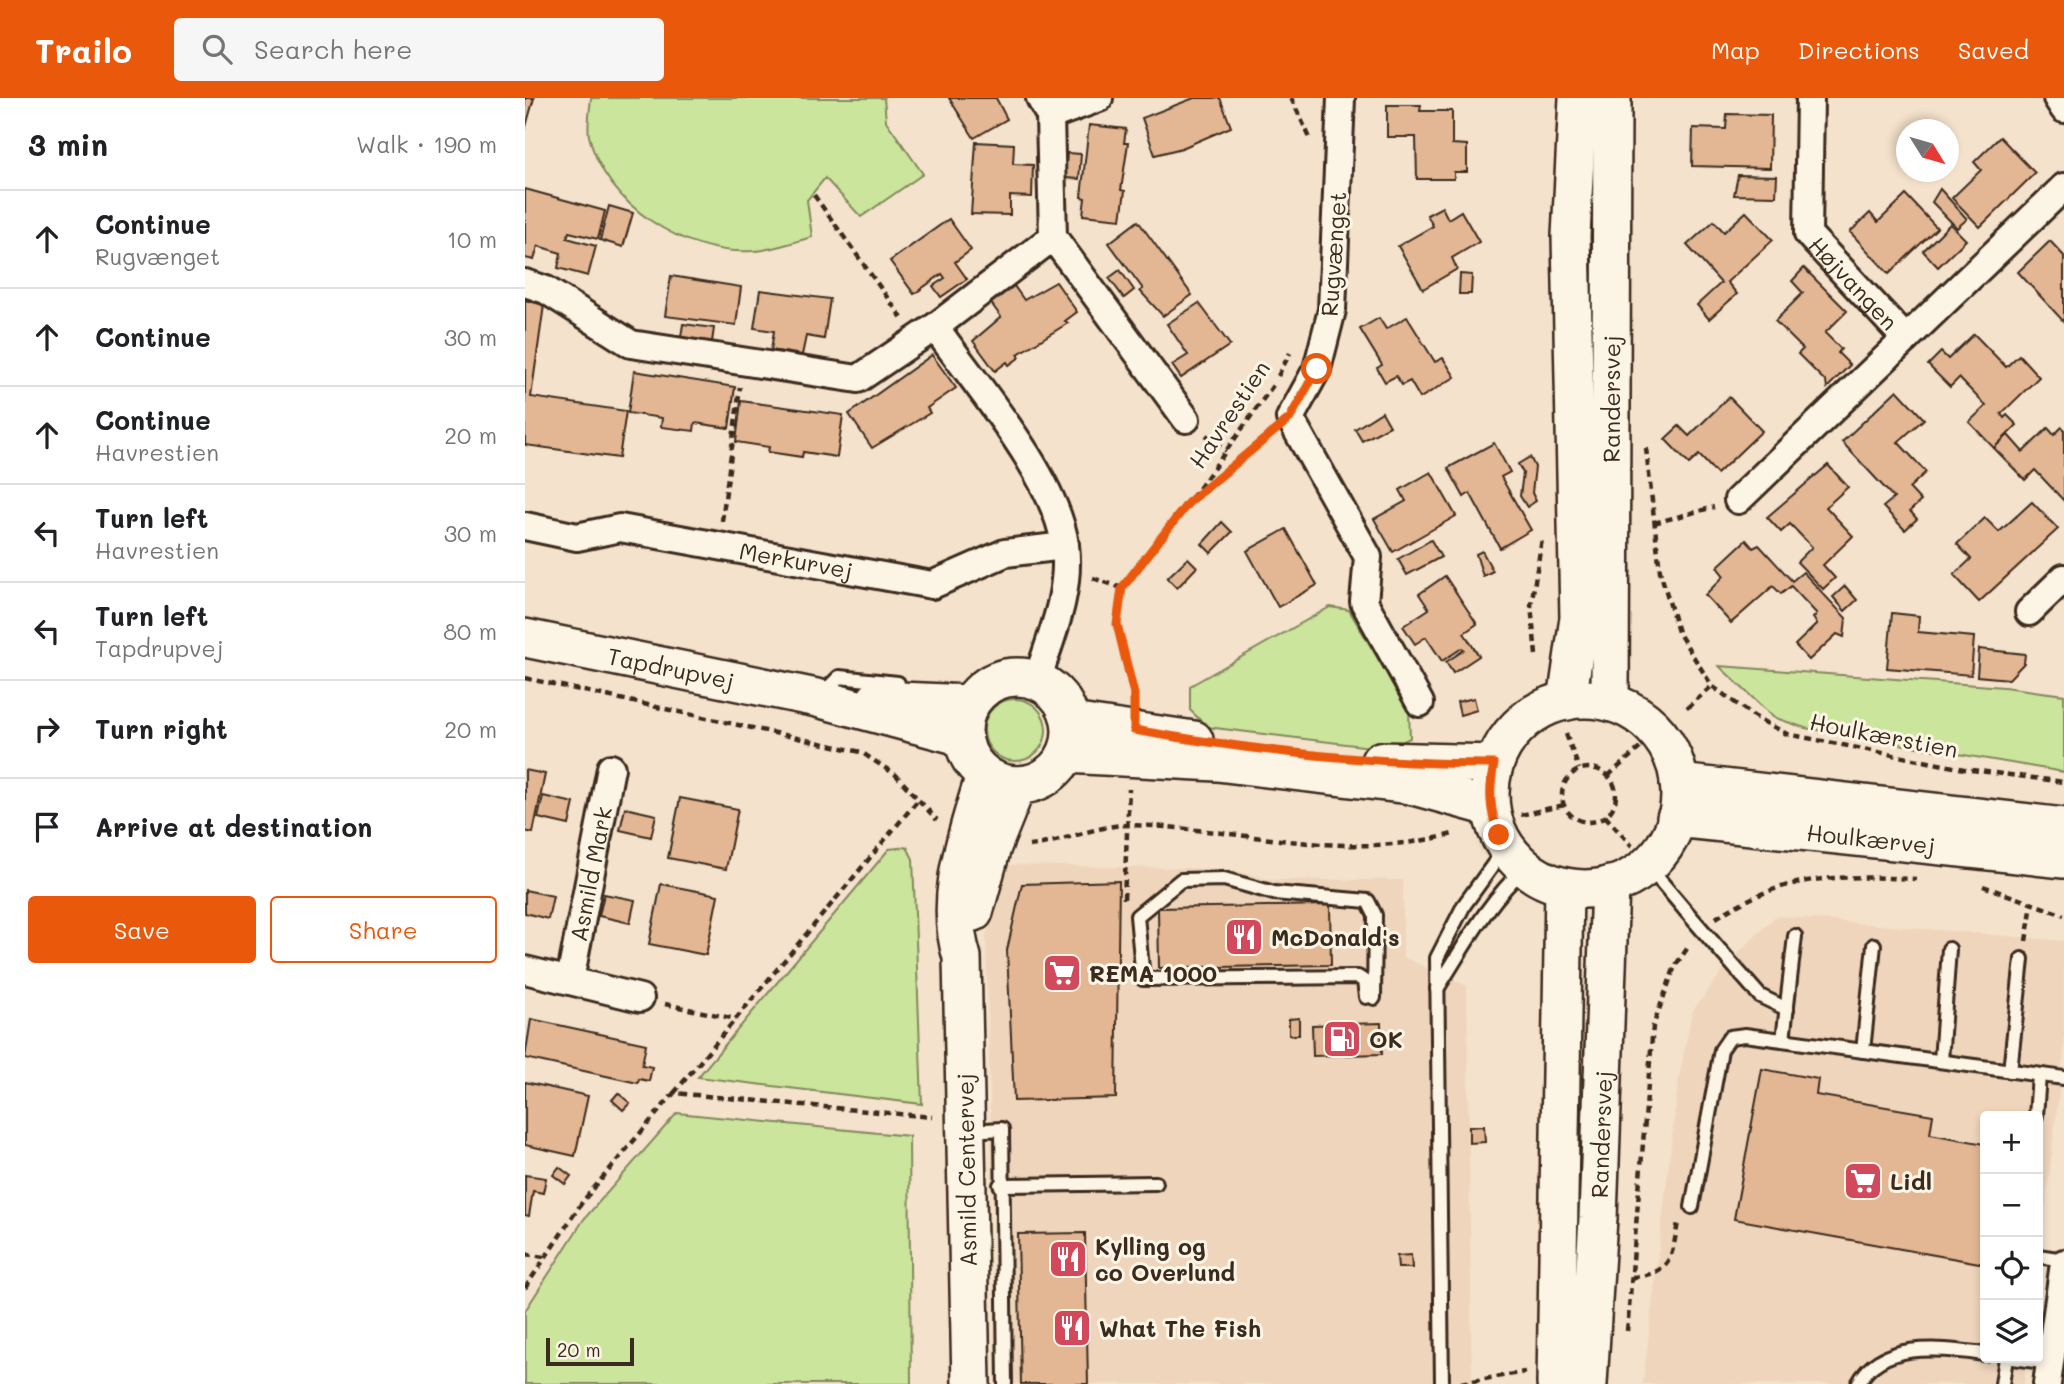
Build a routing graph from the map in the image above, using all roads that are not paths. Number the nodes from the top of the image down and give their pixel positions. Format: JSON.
{"nodes":[{"id":1,"x":1099,"y":98,"type":"edge"},
{"id":2,"x":1341,"y":98,"type":"edge"},
{"id":3,"x":1578,"y":98,"type":"edge"},
{"id":4,"x":1612,"y":98,"type":"edge"},
{"id":5,"x":1810,"y":98,"type":"edge"},
{"id":6,"x":2057,"y":98,"type":"edge"},
{"id":7,"x":1045,"y":107,"type":"edge"},
{"id":8,"x":2064,"y":109,"type":"edge"},
{"id":9,"x":2064,"y":187,"type":"edge"},
{"id":10,"x":1053,"y":237,"type":"junction"},
{"id":11,"x":525,"y":283,"type":"edge"},
{"id":12,"x":926,"y":333,"type":"junction"},
{"id":13,"x":1906,"y":339,"type":"junction"},
{"id":14,"x":1187,"y":419,"type":"dead end"},
{"id":15,"x":1738,"y":500,"type":"road end"},
{"id":16,"x":525,"y":526,"type":"edge"},
{"id":17,"x":1065,"y":546,"type":"junction"},
{"id":18,"x":2064,"y":578,"type":"edge"},
{"id":19,"x":2029,"y":612,"type":"dead end"},
{"id":20,"x":525,"y":638,"type":"edge"},
{"id":21,"x":1037,"y":680,"type":"junction"},
{"id":22,"x":817,"y":698,"type":"junction"},
{"id":23,"x":939,"y":702,"type":"junction"},
{"id":24,"x":1610,"y":702,"type":"junction"},
{"id":25,"x":1420,"y":703,"type":"dead end"},
{"id":26,"x":1565,"y":714,"type":"junction"},
{"id":27,"x":1068,"y":738,"type":"junction"},
{"id":28,"x":1175,"y":760,"type":"junction"},
{"id":29,"x":1494,"y":764,"type":"junction"},
{"id":30,"x":611,"y":768,"type":"dead end"},
{"id":31,"x":1213,"y":777,"type":"dead end"},
{"id":32,"x":1001,"y":780,"type":"junction"},
{"id":33,"x":1374,"y":781,"type":"junction"},
{"id":34,"x":1334,"y":791,"type":"dead end"},
{"id":35,"x":1678,"y":801,"type":"junction"},
{"id":36,"x":1506,"y":811,"type":"junction"},
{"id":37,"x":2064,"y":827,"type":"edge"},
{"id":38,"x":1639,"y":856,"type":"junction"},
{"id":39,"x":1515,"y":858,"type":"junction"},
{"id":40,"x":2064,"y":859,"type":"edge"},
{"id":41,"x":1611,"y":886,"type":"junction"},
{"id":42,"x":1564,"y":887,"type":"junction"},
{"id":43,"x":1795,"y":936,"type":"dead end"},
{"id":44,"x":1874,"y":945,"type":"dead end"},
{"id":45,"x":1949,"y":949,"type":"dead end"},
{"id":46,"x":2022,"y":959,"type":"road end"},
{"id":47,"x":525,"y":970,"type":"edge"},
{"id":48,"x":570,"y":980,"type":"junction"},
{"id":49,"x":1437,"y":989,"type":"junction"},
{"id":50,"x":1370,"y":998,"type":"joint"},
{"id":51,"x":640,"y":999,"type":"road end"},
{"id":52,"x":1787,"y":1009,"type":"junction"},
{"id":53,"x":1783,"y":1040,"type":"junction"},
{"id":54,"x":1863,"y":1051,"type":"junction"},
{"id":55,"x":1941,"y":1061,"type":"junction"},
{"id":56,"x":2010,"y":1071,"type":"junction"},
{"id":57,"x":2039,"y":1075,"type":"junction"},
{"id":58,"x":2064,"y":1078,"type":"edge"},
{"id":59,"x":2036,"y":1111,"type":"edge"},
{"id":60,"x":946,"y":1123,"type":"junction"},
{"id":61,"x":1156,"y":1183,"type":"dead end"},
{"id":62,"x":1000,"y":1185,"type":"junction"},
{"id":63,"x":1692,"y":1207,"type":"road end"},
{"id":64,"x":2043,"y":1257,"type":"edge"},
{"id":65,"x":2064,"y":1262,"type":"edge"},
{"id":66,"x":985,"y":1263,"type":"junction"},
{"id":67,"x":1980,"y":1353,"type":"edge"},
{"id":68,"x":2005,"y":1363,"type":"edge"},
{"id":69,"x":2025,"y":1363,"type":"edge"},
{"id":70,"x":2048,"y":1373,"type":"edge"},
{"id":71,"x":971,"y":1384,"type":"edge"},
{"id":72,"x":1005,"y":1384,"type":"edge"},
{"id":73,"x":1442,"y":1384,"type":"edge"},
{"id":74,"x":1556,"y":1384,"type":"edge"},
{"id":75,"x":1588,"y":1384,"type":"edge"},
{"id":76,"x":1858,"y":1384,"type":"edge"},
{"id":77,"x":2002,"y":1384,"type":"edge"}],
"edges":[{"from":1,"to":7,"type":"street"},
{"from":2,"to":25,"type":"street","name":"Rugvænget"},
{"from":3,"to":26,"type":"street","name":"Randersvej"},
{"from":4,"to":24,"type":"street","name":"Randersvej"},
{"from":5,"to":13,"type":"street","name":"Højvangen"},
{"from":6,"to":8,"type":"street"},
{"from":7,"to":10,"type":"street"},
{"from":9,"to":13,"type":"street","name":"Højvangen"},
{"from":10,"to":12,"type":"street"},
{"from":10,"to":14,"type":"street"},
{"from":11,"to":12,"type":"street"},
{"from":12,"to":17,"type":"street"},
{"from":13,"to":15,"type":"street","name":"Højvangen"},
{"from":16,"to":17,"type":"street","name":"Merkurvej"},
{"from":17,"to":21,"type":"street"},
{"from":18,"to":19,"type":"street"},
{"from":20,"to":22,"type":"street","name":"Tapdrupvej"},
{"from":21,"to":23,"type":"street"},
{"from":21,"to":27,"type":"street"},
{"from":22,"to":23,"type":"street","name":"Tapdrupvej"},
{"from":22,"to":23,"type":"lane"},
{"from":23,"to":32,"type":"street"},
{"from":24,"to":26,"type":"street"},
{"from":24,"to":35,"type":"street"},
{"from":26,"to":29,"type":"street"},
{"from":27,"to":28,"type":"street"},
{"from":27,"to":29,"type":"street"},
{"from":27,"to":32,"type":"street"},
{"from":28,"to":31,"type":"lane"},
{"from":28,"to":33,"type":"street"},
{"from":29,"to":36,"type":"street"},
{"from":30,"to":48,"type":"street","name":"Asmild Mark"},
{"from":32,"to":60,"type":"street","name":"Asmild Centervej"},
{"from":33,"to":34,"type":"lane"},
{"from":33,"to":36,"type":"street"},
{"from":35,"to":37,"type":"street","name":"Houlkærvej"},
{"from":35,"to":38,"type":"street"},
{"from":35,"to":40,"type":"street","name":"Houlkærvej"},
{"from":36,"to":39,"type":"street"},
{"from":38,"to":41,"type":"street"},
{"from":38,"to":52,"type":"lane","bridge":true},
{"from":39,"to":42,"type":"street"},
{"from":39,"to":49,"type":"lane"},
{"from":39,"to":49,"type":"lane"},
{"from":41,"to":42,"type":"street"},
{"from":41,"to":75,"type":"street","name":"Randersvej"},
{"from":42,"to":74,"type":"street","name":"Randersvej"},
{"from":43,"to":52,"type":"lane"},
{"from":44,"to":54,"type":"lane"},
{"from":45,"to":55,"type":"lane"},
{"from":46,"to":56,"type":"lane"},
{"from":47,"to":48,"type":"street"},
{"from":48,"to":51,"type":"street"},
{"from":49,"to":73,"type":"lane"},
{"from":50,"to":50,"type":"lane"},
{"from":52,"to":53,"type":"lane"},
{"from":53,"to":54,"type":"lane"},
{"from":53,"to":63,"type":"lane"},
{"from":54,"to":55,"type":"lane"},
{"from":55,"to":56,"type":"lane"},
{"from":56,"to":57,"type":"lane"},
{"from":57,"to":58,"type":"lane"},
{"from":57,"to":59,"type":"lane"},
{"from":60,"to":62,"type":"lane"},
{"from":60,"to":66,"type":"street","name":"Asmild Centervej"},
{"from":61,"to":62,"type":"lane"},
{"from":62,"to":66,"type":"lane"},
{"from":64,"to":65,"type":"lane"},
{"from":65,"to":70,"type":"street"},
{"from":66,"to":71,"type":"street","name":"Asmild Centervej"},
{"from":66,"to":72,"type":"lane"},
{"from":67,"to":76,"type":"lane"},
{"from":68,"to":77,"type":"lane"},
{"from":69,"to":70,"type":"lane"}]}
